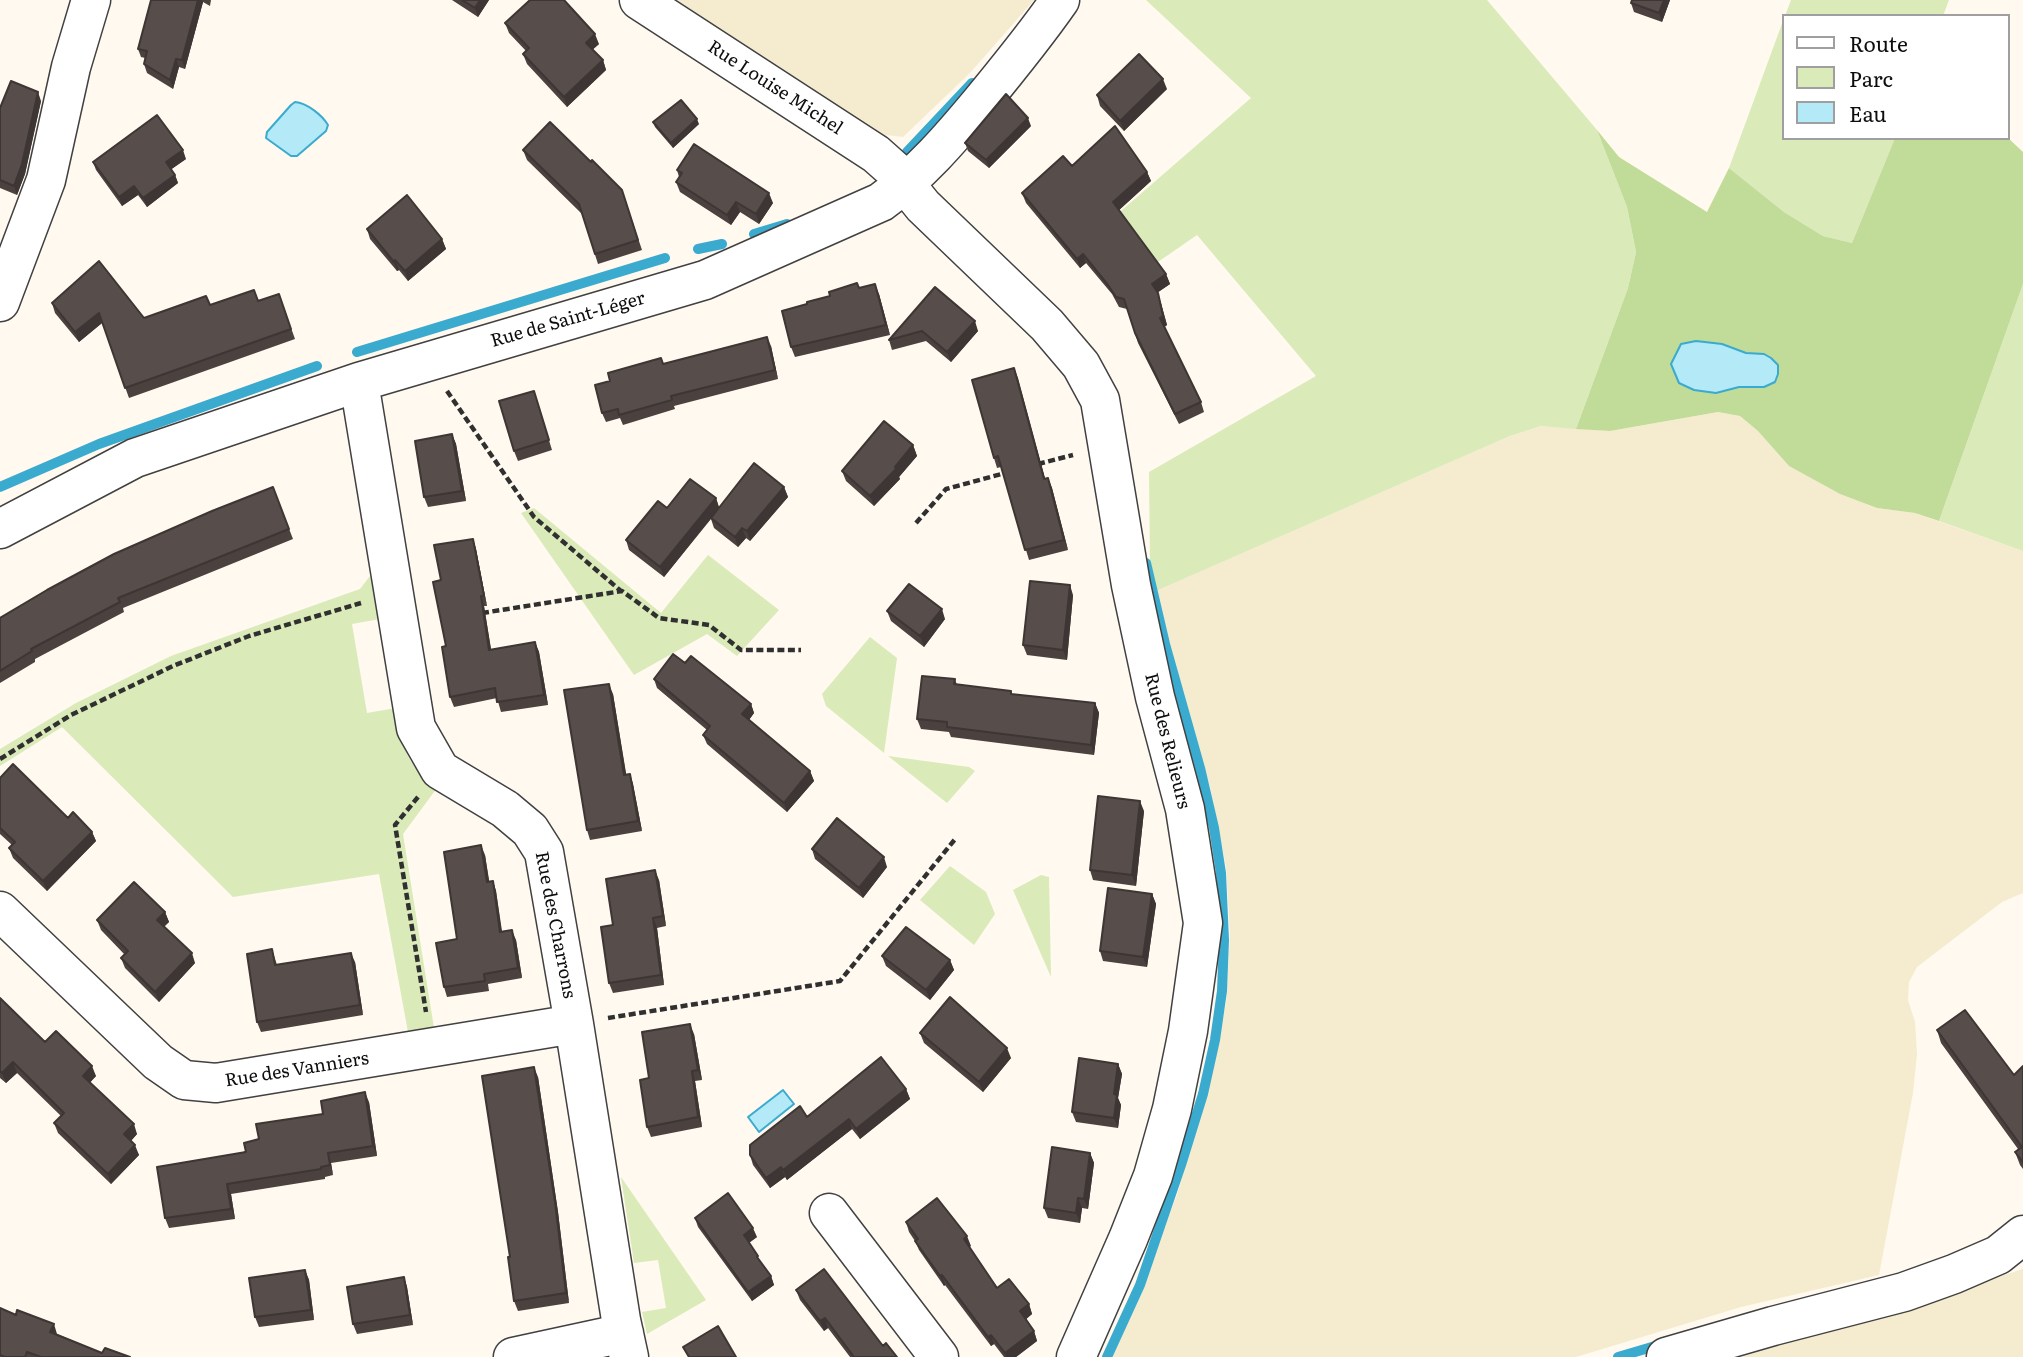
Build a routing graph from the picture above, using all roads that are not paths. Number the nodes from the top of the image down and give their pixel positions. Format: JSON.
{"nodes":[{"id":1,"x":91,"y":0,"type":"edge"},
{"id":2,"x":639,"y":0,"type":"edge"},
{"id":3,"x":1060,"y":0,"type":"edge"},
{"id":4,"x":906,"y":184,"type":"junction"},
{"id":5,"x":0,"y":302,"type":"edge"},
{"id":6,"x":359,"y":382,"type":"junction"},
{"id":7,"x":0,"y":529,"type":"edge"},
{"id":8,"x":0,"y":911,"type":"edge"},
{"id":9,"x":574,"y":1024,"type":"junction"},
{"id":10,"x":829,"y":1213,"type":"dead end"},
{"id":11,"x":2023,"y":1235,"type":"edge"},
{"id":12,"x":627,"y":1345,"type":"edge"},
{"id":13,"x":513,"y":1357,"type":"edge"},
{"id":14,"x":939,"y":1357,"type":"edge"},
{"id":15,"x":1076,"y":1357,"type":"edge"},
{"id":16,"x":1666,"y":1357,"type":"edge"}],
"edges":[{"from":1,"to":5,"type":"street"},
{"from":2,"to":4,"type":"street","name":"Rue Louise Michel"},
{"from":3,"to":4,"type":"street","name":"Rue de Saint-Léger"},
{"from":4,"to":6,"type":"street","name":"Rue de Saint-Léger"},
{"from":4,"to":15,"type":"street","name":"Rue des Relieurs"},
{"from":6,"to":7,"type":"street","name":"Rue de Saint-Léger"},
{"from":6,"to":9,"type":"street","name":"Rue des Charrons"},
{"from":8,"to":9,"type":"street","name":"Rue des Vanniers"},
{"from":9,"to":12,"type":"street","name":"Rue des Charrons"},
{"from":10,"to":14,"type":"street"},
{"from":11,"to":16,"type":"street"},
{"from":12,"to":13,"type":"street"}]}
